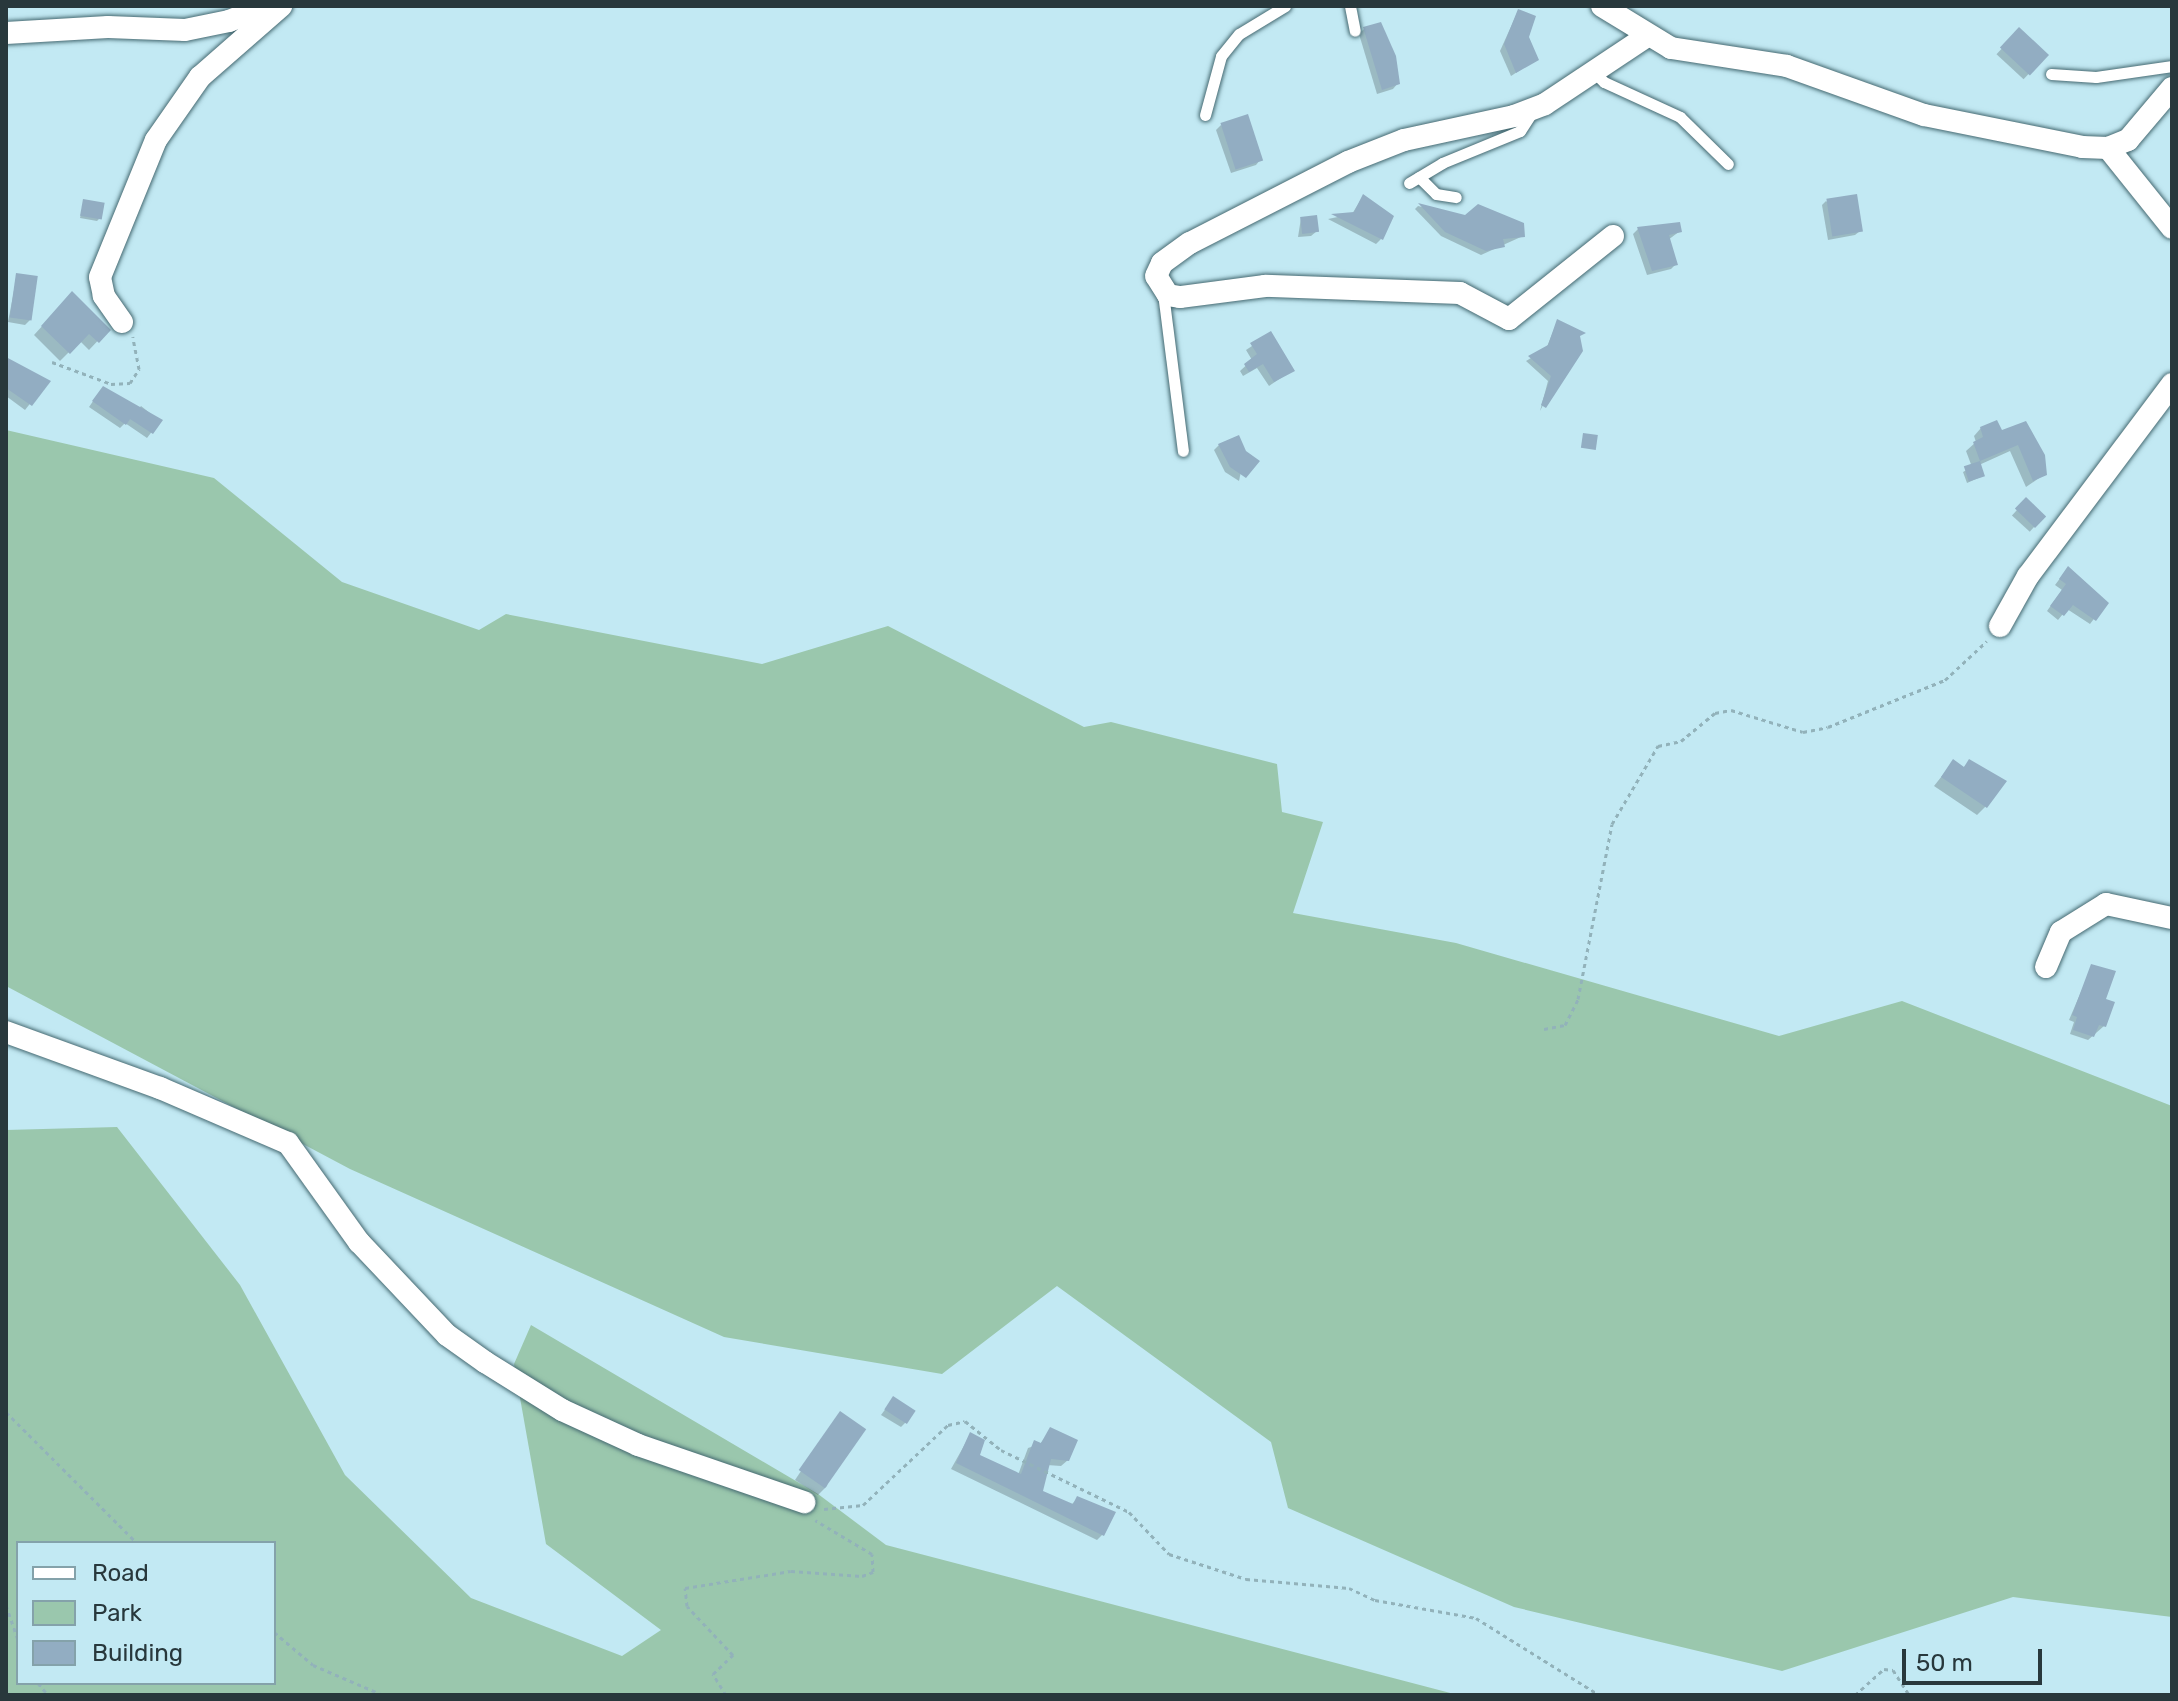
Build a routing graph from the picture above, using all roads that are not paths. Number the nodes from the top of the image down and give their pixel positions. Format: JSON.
{"nodes":[{"id":1,"x":267,"y":6,"type":"edge"},
{"id":2,"x":281,"y":6,"type":"edge"},
{"id":3,"x":1285,"y":6,"type":"edge"},
{"id":4,"x":1350,"y":6,"type":"edge"},
{"id":5,"x":1602,"y":6,"type":"edge"},
{"id":6,"x":1355,"y":31,"type":"dead end"},
{"id":7,"x":6,"y":33,"type":"edge"},
{"id":8,"x":1646,"y":37,"type":"junction"},
{"id":9,"x":2172,"y":66,"type":"edge"},
{"id":10,"x":1592,"y":70,"type":"junction"},
{"id":11,"x":2051,"y":74,"type":"dead end"},
{"id":12,"x":2172,"y":88,"type":"edge"},
{"id":13,"x":1535,"y":107,"type":"junction"},
{"id":14,"x":1205,"y":115,"type":"dead end"},
{"id":15,"x":2108,"y":148,"type":"junction"},
{"id":16,"x":1728,"y":164,"type":"dead end"},
{"id":17,"x":1456,"y":197,"type":"dead end"},
{"id":18,"x":2172,"y":228,"type":"edge"},
{"id":19,"x":1613,"y":236,"type":"dead end"},
{"id":20,"x":1162,"y":288,"type":"junction"},
{"id":21,"x":122,"y":322,"type":"road end"},
{"id":22,"x":2172,"y":384,"type":"edge"},
{"id":23,"x":1183,"y":451,"type":"dead end"},
{"id":24,"x":2000,"y":626,"type":"road end"},
{"id":25,"x":2172,"y":918,"type":"edge"},
{"id":26,"x":2046,"y":967,"type":"dead end"},
{"id":27,"x":6,"y":1032,"type":"edge"},
{"id":28,"x":797,"y":1499,"type":"road end"}],
"edges":[{"from":1,"to":7,"type":"street"},
{"from":2,"to":21,"type":"street"},
{"from":3,"to":14,"type":"lane"},
{"from":4,"to":6,"type":"lane"},
{"from":5,"to":8,"type":"street"},
{"from":8,"to":10,"type":"street"},
{"from":8,"to":15,"type":"street"},
{"from":9,"to":11,"type":"lane"},
{"from":10,"to":13,"type":"street"},
{"from":10,"to":16,"type":"lane"},
{"from":12,"to":15,"type":"street"},
{"from":13,"to":17,"type":"lane"},
{"from":13,"to":20,"type":"street"},
{"from":15,"to":18,"type":"street"},
{"from":19,"to":20,"type":"street"},
{"from":20,"to":23,"type":"lane"},
{"from":22,"to":24,"type":"street"},
{"from":25,"to":26,"type":"street"},
{"from":27,"to":28,"type":"street"}]}
